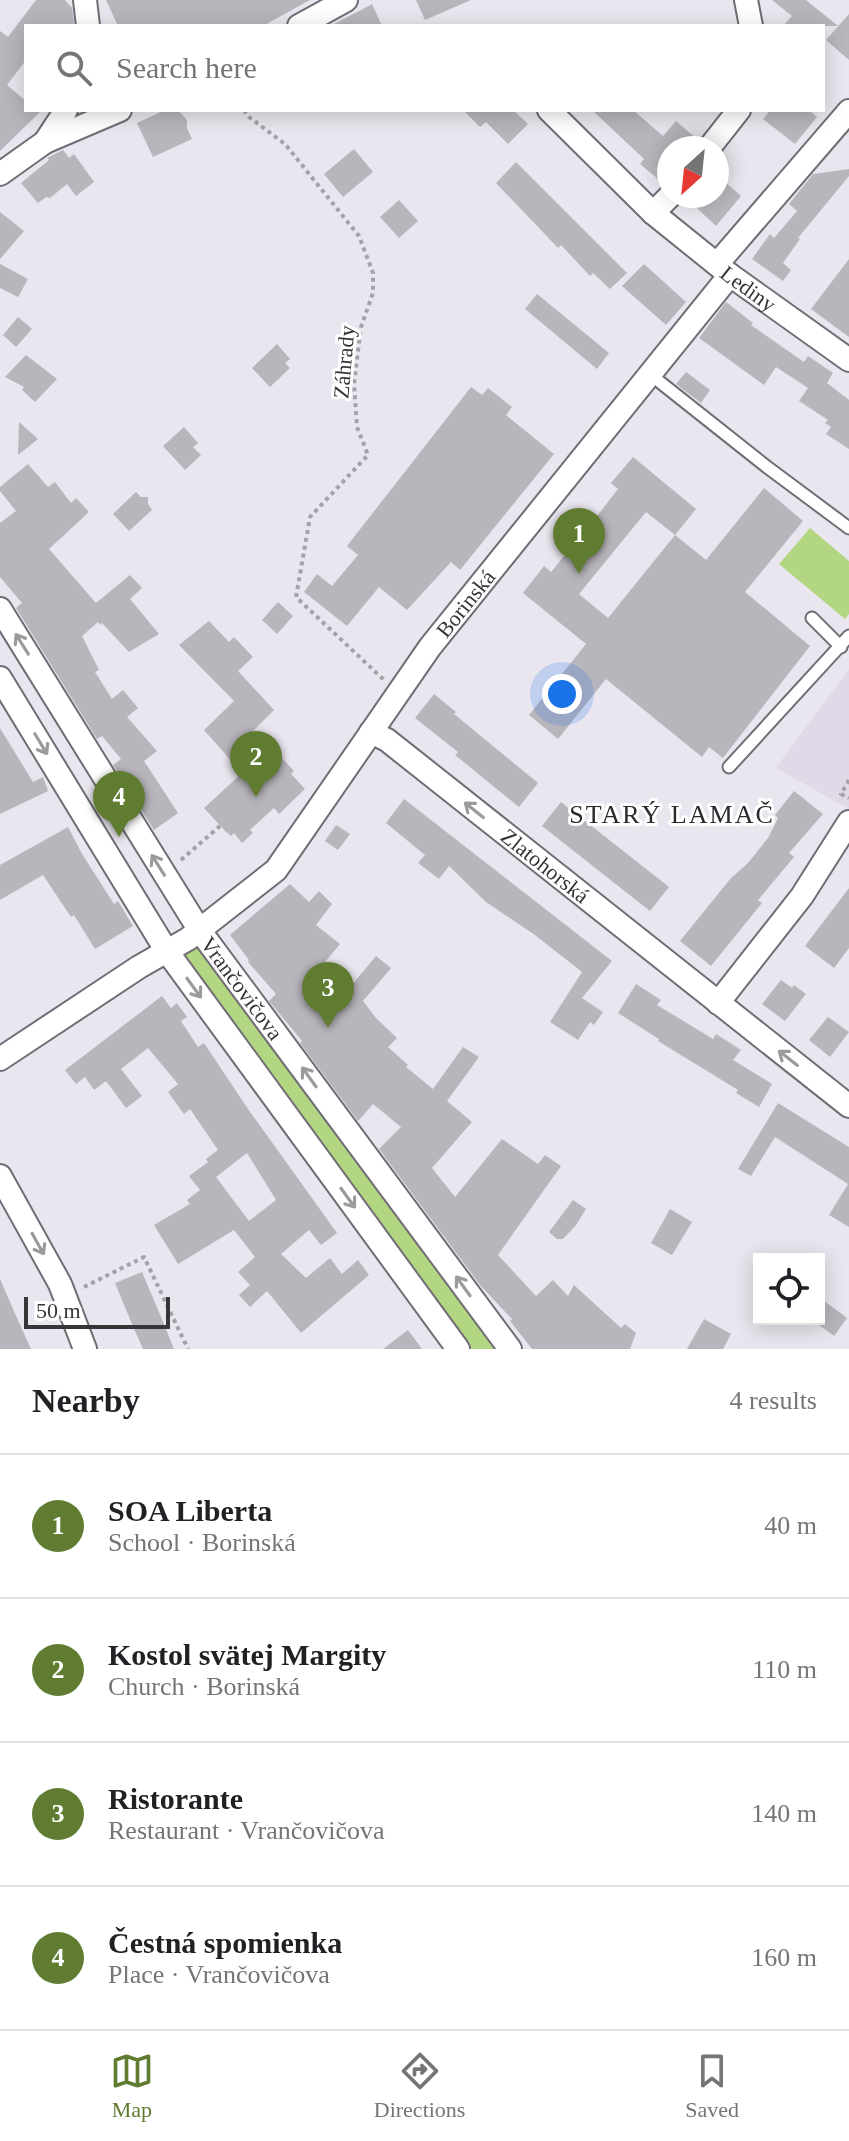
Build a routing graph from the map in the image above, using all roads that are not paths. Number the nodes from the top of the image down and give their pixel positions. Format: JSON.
{"nodes":[{"id":1,"x":85,"y":0,"type":"edge"},
{"id":2,"x":346,"y":0,"type":"edge"},
{"id":3,"x":746,"y":0,"type":"edge"},
{"id":4,"x":88,"y":24,"type":"edge"},
{"id":5,"x":303,"y":24,"type":"edge"},
{"id":6,"x":751,"y":24,"type":"edge"},
{"id":7,"x":849,"y":111,"type":"edge"},
{"id":8,"x":65,"y":112,"type":"edge"},
{"id":9,"x":112,"y":112,"type":"edge"},
{"id":10,"x":551,"y":112,"type":"edge"},
{"id":11,"x":737,"y":112,"type":"edge"},
{"id":12,"x":718,"y":136,"type":"edge"},
{"id":13,"x":45,"y":142,"type":"junction"},
{"id":14,"x":0,"y":174,"type":"edge"},
{"id":15,"x":658,"y":208,"type":"edge"},
{"id":16,"x":653,"y":213,"type":"junction"},
{"id":17,"x":724,"y":269,"type":"junction"},
{"id":18,"x":849,"y":360,"type":"edge"},
{"id":19,"x":651,"y":375,"type":"junction"},
{"id":20,"x":849,"y":528,"type":"edge"},
{"id":21,"x":0,"y":609,"type":"edge"},
{"id":22,"x":812,"y":618,"type":"dead end"},
{"id":23,"x":849,"y":636,"type":"edge"},
{"id":24,"x":841,"y":647,"type":"junction"},
{"id":25,"x":0,"y":678,"type":"edge"},
{"id":26,"x":371,"y":732,"type":"junction"},
{"id":27,"x":729,"y":767,"type":"dead end"},
{"id":28,"x":849,"y":822,"type":"edge"},
{"id":29,"x":200,"y":931,"type":"junction"},
{"id":30,"x":166,"y":950,"type":"junction"},
{"id":31,"x":718,"y":1003,"type":"junction"},
{"id":32,"x":0,"y":1059,"type":"edge"},
{"id":33,"x":849,"y":1106,"type":"edge"},
{"id":34,"x":0,"y":1176,"type":"edge"},
{"id":35,"x":85,"y":1349,"type":"edge"},
{"id":36,"x":458,"y":1349,"type":"edge"},
{"id":37,"x":510,"y":1349,"type":"edge"}],
"edges":[{"from":1,"to":4,"type":"street"},
{"from":2,"to":5,"type":"street"},
{"from":3,"to":6,"type":"street"},
{"from":7,"to":17,"type":"street","name":"Borinská"},
{"from":8,"to":13,"type":"street"},
{"from":9,"to":13,"type":"street"},
{"from":10,"to":16,"type":"street","name":"Lediny"},
{"from":11,"to":12,"type":"street"},
{"from":13,"to":14,"type":"street"},
{"from":15,"to":16,"type":"street"},
{"from":16,"to":17,"type":"street","name":"Lediny"},
{"from":17,"to":18,"type":"street","name":"Lediny"},
{"from":17,"to":19,"type":"street","name":"Borinská"},
{"from":19,"to":20,"type":"lane"},
{"from":19,"to":26,"type":"street","name":"Borinská"},
{"from":29,"to":21,"type":"street","name":"Vrančovičova","one_way":true},
{"from":22,"to":24,"type":"lane"},
{"from":23,"to":24,"type":"lane"},
{"from":24,"to":27,"type":"lane"},
{"from":25,"to":30,"type":"street","name":"Vrančovičova","one_way":true},
{"from":26,"to":29,"type":"street","name":"Borinská"},
{"from":31,"to":26,"type":"street","name":"Zlatohorská","one_way":true},
{"from":28,"to":31,"type":"street"},
{"from":29,"to":30,"type":"street","name":"Borinská"},
{"from":37,"to":29,"type":"street","name":"Vrančovičova","one_way":true},
{"from":30,"to":32,"type":"street","name":"Borinská"},
{"from":30,"to":36,"type":"street","name":"Vrančovičova","one_way":true},
{"from":33,"to":31,"type":"street","name":"Zlatohorská","one_way":true},
{"from":34,"to":35,"type":"street","one_way":true}]}
